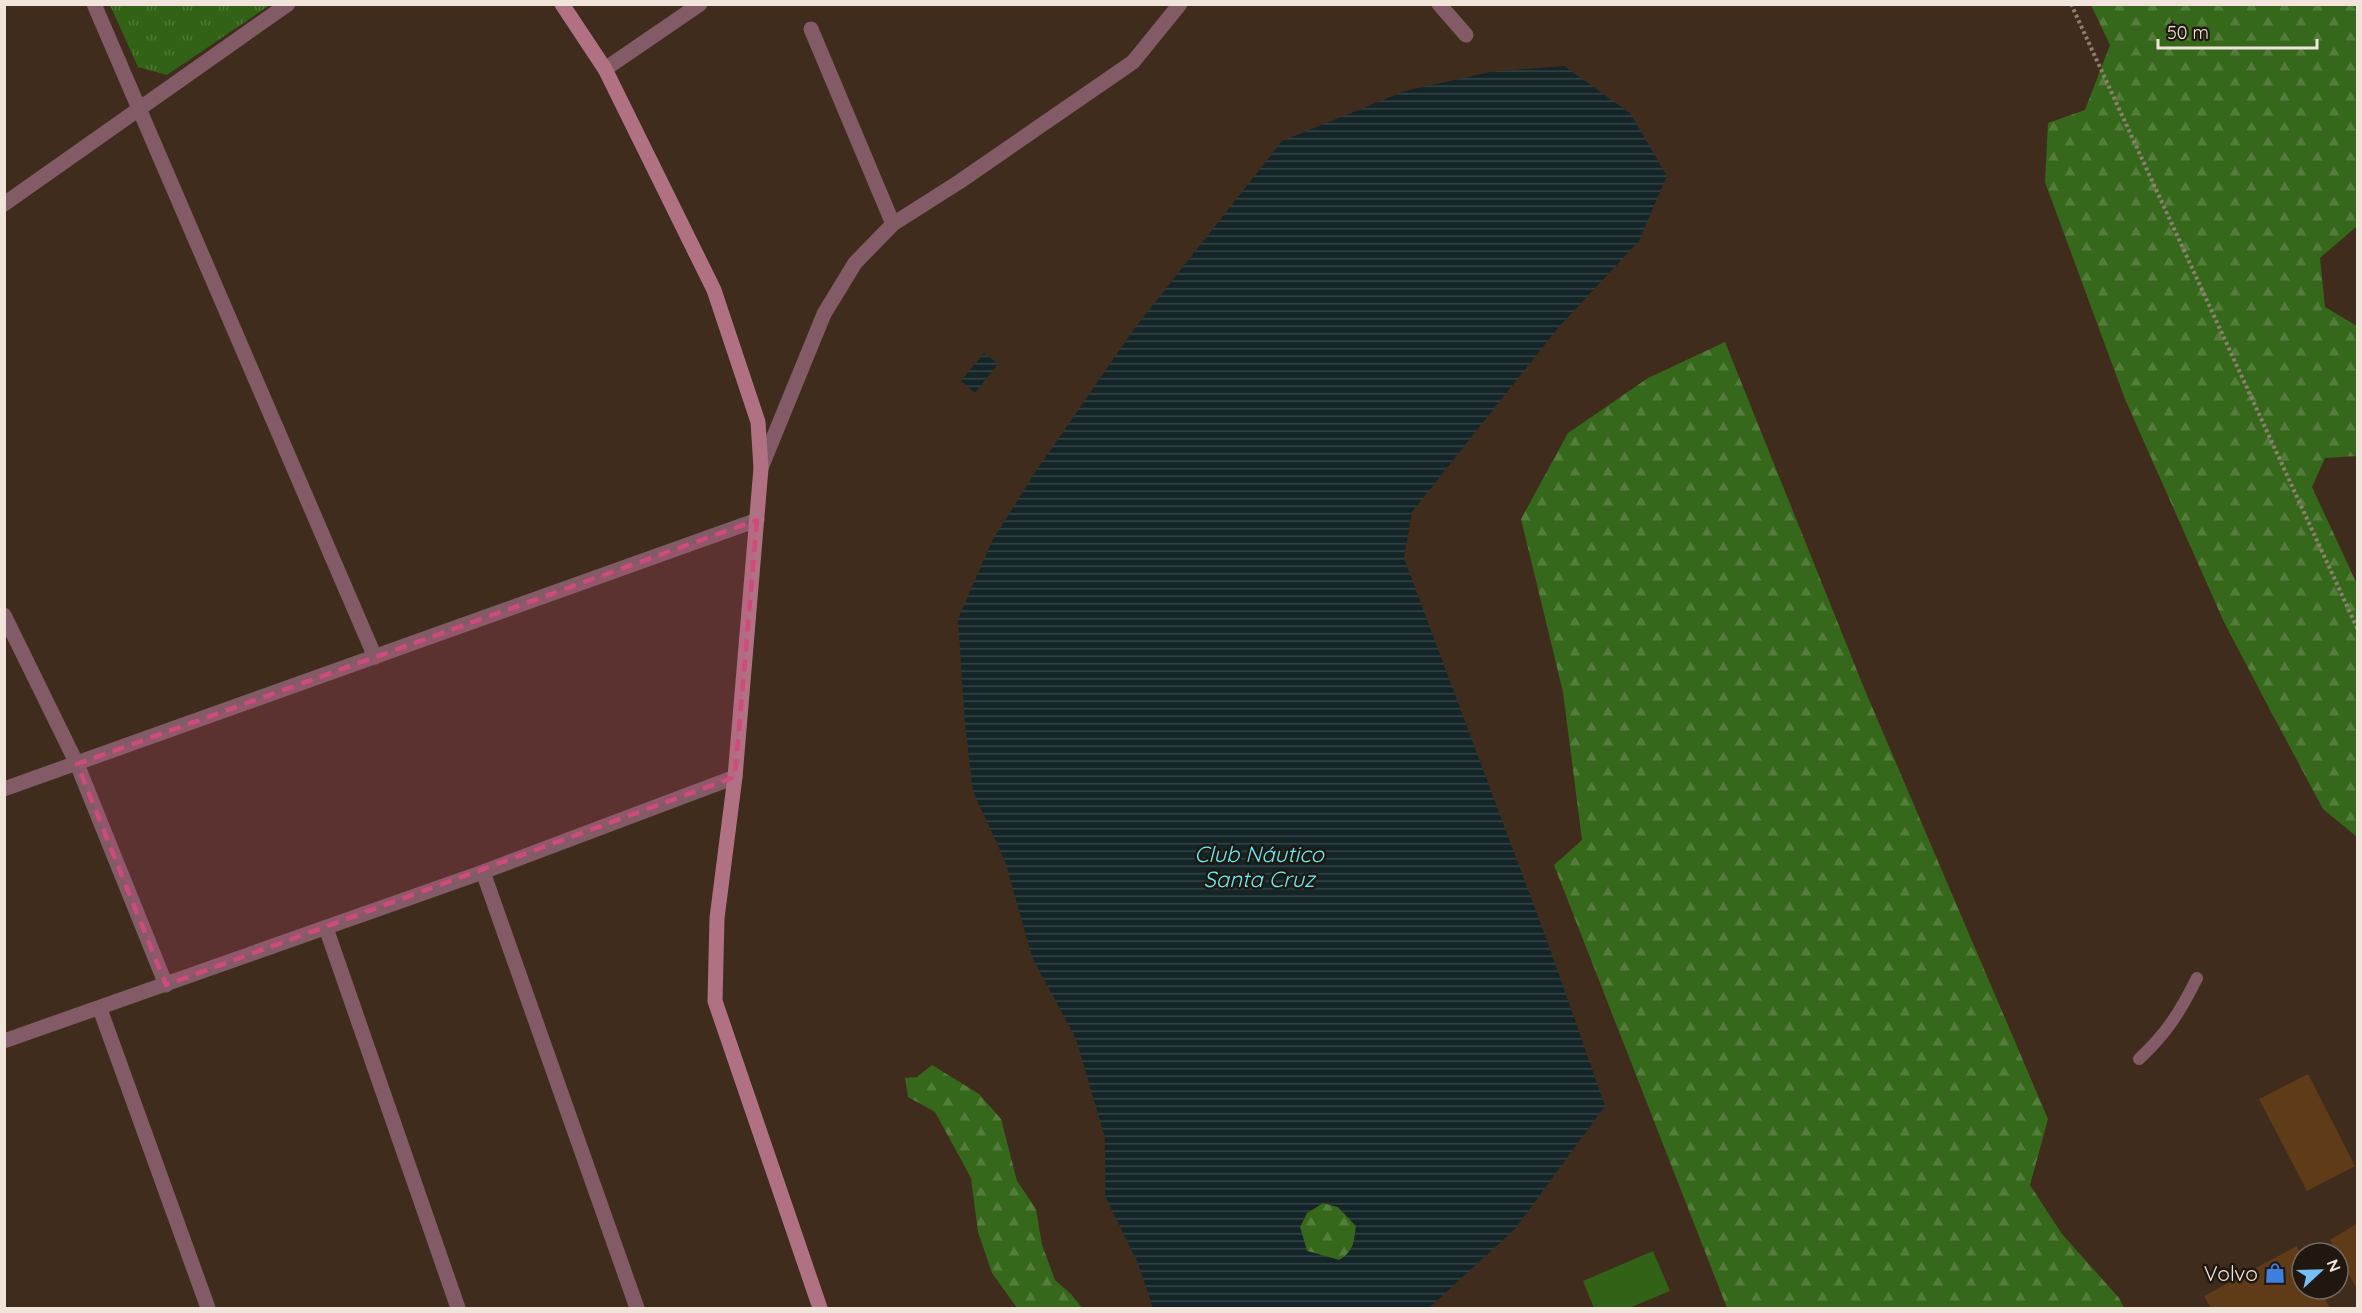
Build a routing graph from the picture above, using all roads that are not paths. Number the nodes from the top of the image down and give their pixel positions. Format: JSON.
{"nodes":[{"id":1,"x":94,"y":4,"type":"edge"},
{"id":2,"x":288,"y":4,"type":"edge"},
{"id":3,"x":562,"y":4,"type":"edge"},
{"id":4,"x":700,"y":4,"type":"edge"},
{"id":5,"x":1180,"y":4,"type":"edge"},
{"id":6,"x":1439,"y":4,"type":"edge"},
{"id":7,"x":811,"y":29,"type":"dead end"},
{"id":8,"x":1466,"y":35,"type":"dead end"},
{"id":9,"x":605,"y":69,"type":"junction"},
{"id":10,"x":139,"y":108,"type":"junction"},
{"id":11,"x":4,"y":204,"type":"edge"},
{"id":12,"x":893,"y":224,"type":"junction"},
{"id":13,"x":761,"y":468,"type":"junction"},
{"id":14,"x":757,"y":520,"type":"junction"},
{"id":15,"x":4,"y":615,"type":"edge"},
{"id":16,"x":375,"y":657,"type":"junction"},
{"id":17,"x":77,"y":764,"type":"junction"},
{"id":18,"x":735,"y":777,"type":"junction"},
{"id":19,"x":4,"y":789,"type":"edge"},
{"id":20,"x":483,"y":872,"type":"junction"},
{"id":21,"x":326,"y":928,"type":"junction"},
{"id":22,"x":2197,"y":978,"type":"dead end"},
{"id":23,"x":166,"y":985,"type":"junction"},
{"id":24,"x":100,"y":1009,"type":"junction"},
{"id":25,"x":4,"y":1041,"type":"edge"},
{"id":26,"x":2139,"y":1059,"type":"dead end"},
{"id":27,"x":208,"y":1308,"type":"edge"},
{"id":28,"x":458,"y":1308,"type":"edge"},
{"id":29,"x":637,"y":1308,"type":"edge"},
{"id":30,"x":820,"y":1308,"type":"edge"}],
"edges":[{"from":1,"to":10,"type":"street"},
{"from":2,"to":10,"type":"street"},
{"from":3,"to":9,"type":"street"},
{"from":4,"to":9,"type":"street"},
{"from":5,"to":12,"type":"street"},
{"from":6,"to":8,"type":"street"},
{"from":7,"to":12,"type":"street"},
{"from":9,"to":13,"type":"street"},
{"from":10,"to":11,"type":"street"},
{"from":10,"to":16,"type":"street"},
{"from":12,"to":13,"type":"street"},
{"from":13,"to":14,"type":"street"},
{"from":14,"to":16,"type":"street"},
{"from":14,"to":18,"type":"street"},
{"from":15,"to":17,"type":"street"},
{"from":16,"to":17,"type":"street"},
{"from":17,"to":19,"type":"street"},
{"from":17,"to":23,"type":"street"},
{"from":18,"to":20,"type":"street"},
{"from":18,"to":30,"type":"street"},
{"from":20,"to":21,"type":"street"},
{"from":20,"to":29,"type":"street"},
{"from":21,"to":23,"type":"street"},
{"from":21,"to":28,"type":"street"},
{"from":22,"to":26,"type":"lane"},
{"from":23,"to":24,"type":"street"},
{"from":24,"to":25,"type":"street"},
{"from":24,"to":27,"type":"street"}]}
